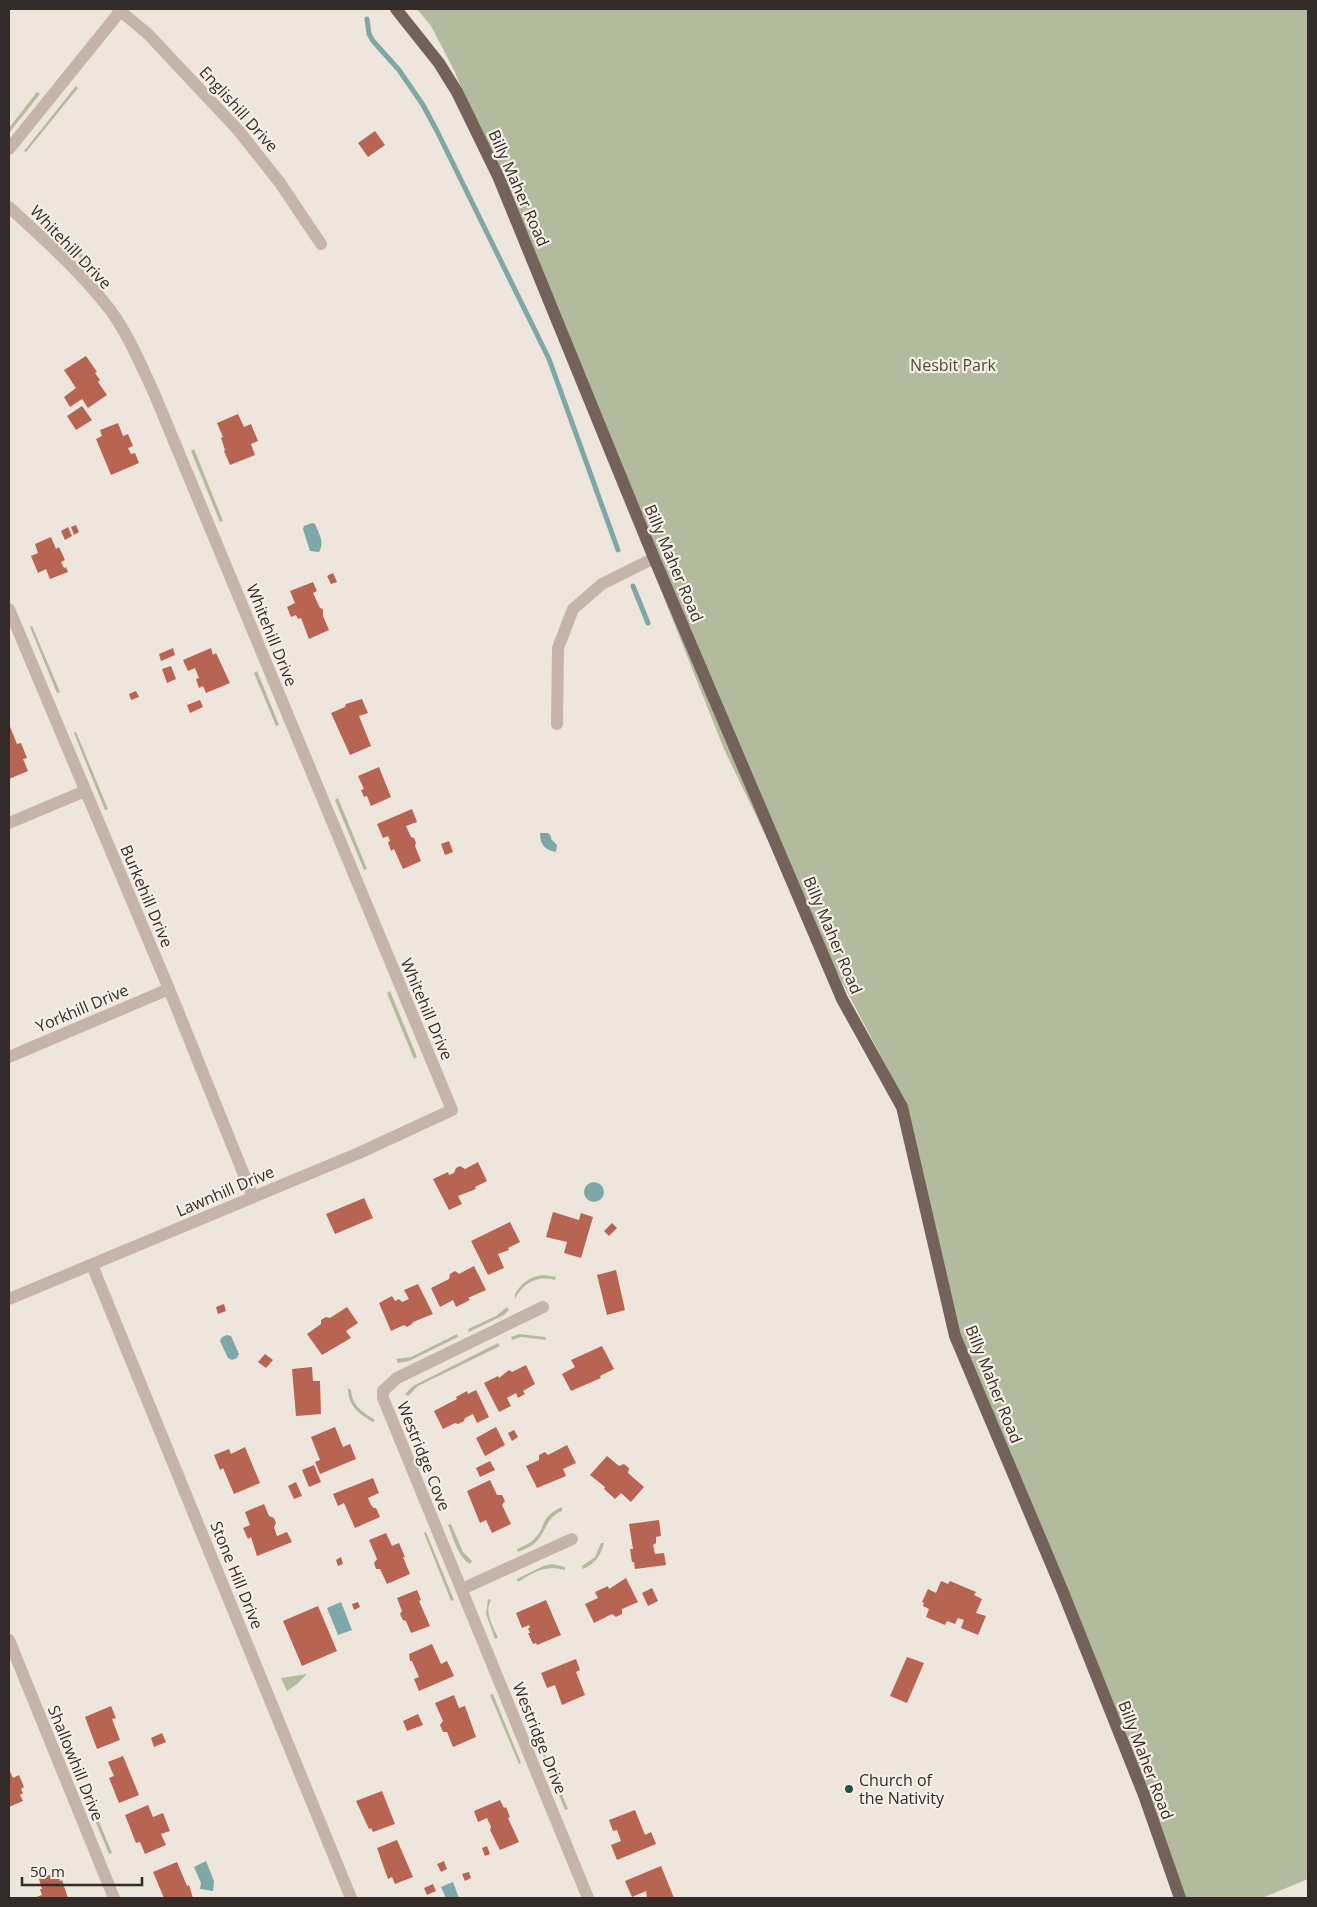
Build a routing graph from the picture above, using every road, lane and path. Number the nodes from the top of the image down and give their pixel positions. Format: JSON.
{"nodes":[{"id":1,"x":120,"y":9,"type":"edge"},
{"id":2,"x":396,"y":9,"type":"edge"},
{"id":3,"x":9,"y":149,"type":"edge"},
{"id":4,"x":9,"y":207,"type":"edge"},
{"id":5,"x":321,"y":244,"type":"dead end"},
{"id":6,"x":654,"y":558,"type":"junction"},
{"id":7,"x":9,"y":609,"type":"edge"},
{"id":8,"x":557,"y":724,"type":"dead end"},
{"id":9,"x":85,"y":791,"type":"junction"},
{"id":10,"x":9,"y":823,"type":"edge"},
{"id":11,"x":168,"y":989,"type":"junction"},
{"id":12,"x":9,"y":1057,"type":"edge"},
{"id":13,"x":452,"y":1110,"type":"joint"},
{"id":14,"x":253,"y":1197,"type":"junction"},
{"id":15,"x":92,"y":1265,"type":"junction"},
{"id":16,"x":9,"y":1299,"type":"edge"},
{"id":17,"x":543,"y":1307,"type":"dead end"},
{"id":18,"x":572,"y":1539,"type":"dead end"},
{"id":19,"x":462,"y":1589,"type":"junction"},
{"id":20,"x":9,"y":1640,"type":"edge"},
{"id":21,"x":114,"y":1898,"type":"edge"},
{"id":22,"x":351,"y":1898,"type":"edge"},
{"id":23,"x":588,"y":1898,"type":"edge"},
{"id":24,"x":1180,"y":1898,"type":"edge"}],
"edges":[{"from":1,"to":3,"type":"street"},
{"from":1,"to":5,"type":"street","name":"Englishill Drive"},
{"from":2,"to":6,"type":"main road","name":"Billy Maher Road"},
{"from":4,"to":13,"type":"street","name":"Whitehill Drive"},
{"from":6,"to":8,"type":"street"},
{"from":6,"to":24,"type":"main road","name":"Billy Maher Road"},
{"from":7,"to":9,"type":"street","name":"Burkehill Drive"},
{"from":9,"to":10,"type":"street"},
{"from":9,"to":11,"type":"street","name":"Burkehill Drive"},
{"from":11,"to":12,"type":"street","name":"Yorkhill Drive"},
{"from":11,"to":14,"type":"street","name":"Burkehill Drive"},
{"from":13,"to":14,"type":"street","name":"Lawnhill Drive"},
{"from":14,"to":15,"type":"street","name":"Lawnhill Drive"},
{"from":15,"to":16,"type":"street","name":"Lawnhill Drive"},
{"from":15,"to":22,"type":"street","name":"Stone Hill Drive"},
{"from":17,"to":19,"type":"street","name":"Westridge Cove"},
{"from":18,"to":19,"type":"street"},
{"from":19,"to":23,"type":"street","name":"Westridge Drive"},
{"from":20,"to":21,"type":"street","name":"Shallowhill Drive"}]}
